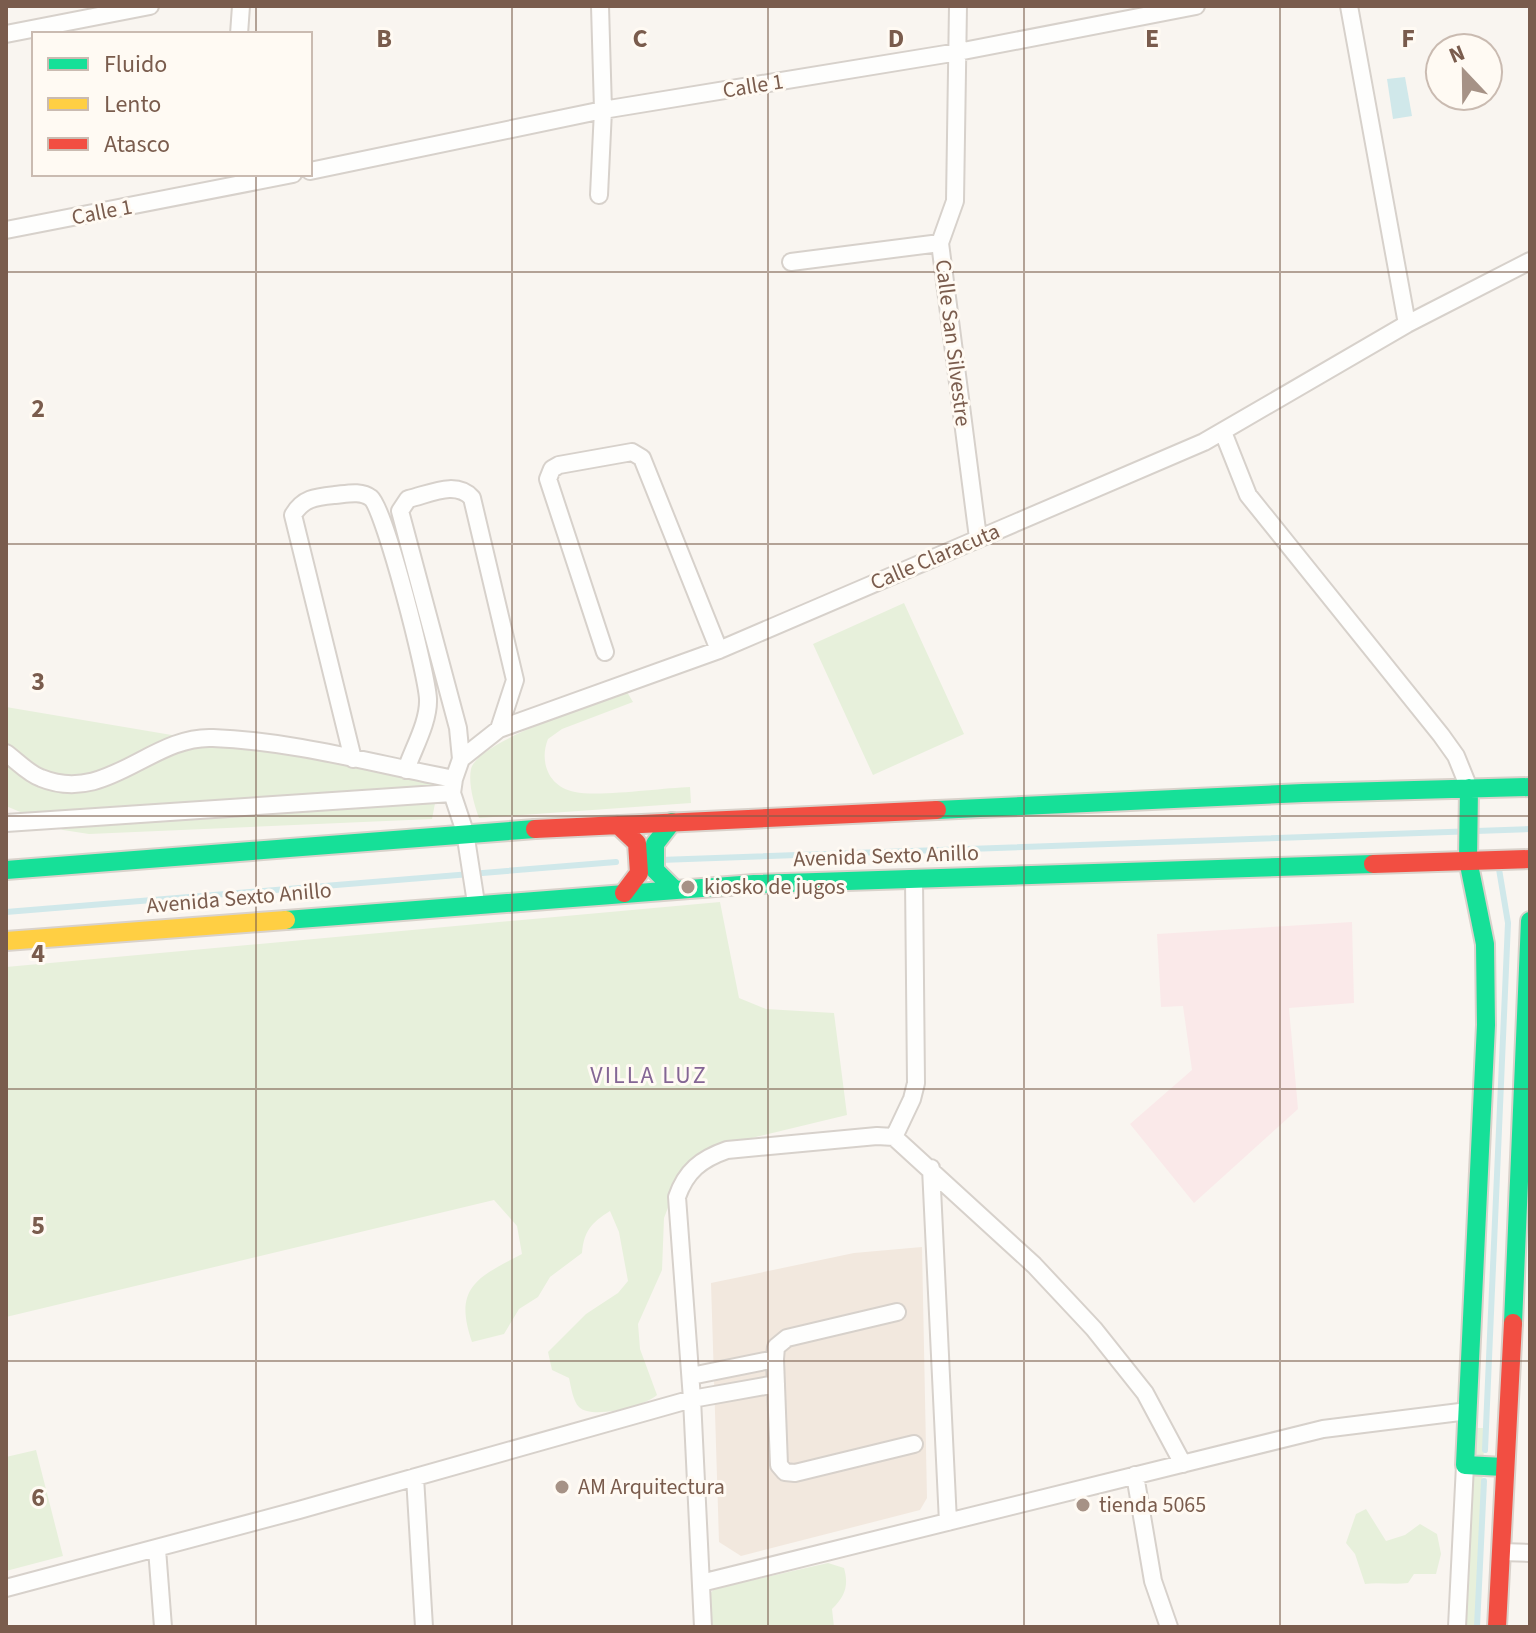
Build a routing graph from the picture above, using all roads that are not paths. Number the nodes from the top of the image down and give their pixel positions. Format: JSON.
{"nodes":[{"id":1,"x":150,"y":6,"type":"edge"},
{"id":2,"x":241,"y":6,"type":"edge"},
{"id":3,"x":600,"y":6,"type":"edge"},
{"id":4,"x":958,"y":6,"type":"edge"},
{"id":5,"x":1196,"y":6,"type":"edge"},
{"id":6,"x":1349,"y":6,"type":"edge"},
{"id":7,"x":239,"y":32,"type":"edge"},
{"id":8,"x":6,"y":34,"type":"edge"},
{"id":9,"x":958,"y":52,"type":"junction"},
{"id":10,"x":603,"y":110,"type":"junction"},
{"id":11,"x":312,"y":171,"type":"edge"},
{"id":12,"x":272,"y":176,"type":"edge"},
{"id":13,"x":231,"y":180,"type":"edge"},
{"id":14,"x":599,"y":195,"type":"dead end"},
{"id":15,"x":6,"y":230,"type":"edge"},
{"id":16,"x":940,"y":243,"type":"junction"},
{"id":17,"x":1530,"y":261,"type":"edge"},
{"id":18,"x":791,"y":262,"type":"dead end"},
{"id":19,"x":1407,"y":324,"type":"junction"},
{"id":20,"x":1223,"y":432,"type":"junction"},
{"id":21,"x":978,"y":538,"type":"junction"},
{"id":22,"x":719,"y":650,"type":"junction"},
{"id":23,"x":605,"y":652,"type":"dead end"},
{"id":24,"x":499,"y":729,"type":"junction"},
{"id":25,"x":6,"y":753,"type":"edge"},
{"id":26,"x":353,"y":759,"type":"junction"},
{"id":27,"x":461,"y":759,"type":"junction"},
{"id":28,"x":406,"y":770,"type":"junction"},
{"id":29,"x":453,"y":786,"type":"junction"},
{"id":30,"x":1530,"y":787,"type":"edge"},
{"id":31,"x":1468,"y":797,"type":"junction"},
{"id":32,"x":672,"y":822,"type":"junction"},
{"id":33,"x":6,"y":823,"type":"edge"},
{"id":34,"x":618,"y":825,"type":"junction"},
{"id":35,"x":466,"y":840,"type":"junction"},
{"id":36,"x":1468,"y":851,"type":"junction"},
{"id":37,"x":1530,"y":859,"type":"edge"},
{"id":38,"x":6,"y":870,"type":"edge"},
{"id":39,"x":914,"y":879,"type":"junction"},
{"id":40,"x":675,"y":890,"type":"junction"},
{"id":41,"x":624,"y":893,"type":"junction"},
{"id":42,"x":476,"y":903,"type":"junction"},
{"id":43,"x":1530,"y":921,"type":"edge"},
{"id":44,"x":6,"y":941,"type":"edge"},
{"id":45,"x":1529,"y":953,"type":"edge"},
{"id":46,"x":894,"y":1137,"type":"junction"},
{"id":47,"x":931,"y":1168,"type":"junction"},
{"id":48,"x":897,"y":1312,"type":"dead end"},
{"id":49,"x":775,"y":1359,"type":"junction"},
{"id":50,"x":691,"y":1376,"type":"junction"},
{"id":51,"x":776,"y":1384,"type":"junction"},
{"id":52,"x":692,"y":1399,"type":"junction"},
{"id":53,"x":1468,"y":1411,"type":"junction"},
{"id":54,"x":914,"y":1444,"type":"dead end"},
{"id":55,"x":1183,"y":1464,"type":"junction"},
{"id":56,"x":1465,"y":1465,"type":"junction"},
{"id":57,"x":1504,"y":1467,"type":"junction"},
{"id":58,"x":1135,"y":1475,"type":"junction"},
{"id":59,"x":415,"y":1477,"type":"junction"},
{"id":60,"x":948,"y":1522,"type":"junction"},
{"id":61,"x":157,"y":1549,"type":"junction"},
{"id":62,"x":1501,"y":1552,"type":"junction"},
{"id":63,"x":1530,"y":1553,"type":"edge"},
{"id":64,"x":701,"y":1583,"type":"junction"},
{"id":65,"x":6,"y":1588,"type":"edge"},
{"id":66,"x":163,"y":1627,"type":"edge"},
{"id":67,"x":424,"y":1627,"type":"edge"},
{"id":68,"x":703,"y":1627,"type":"edge"},
{"id":69,"x":1169,"y":1627,"type":"edge"},
{"id":70,"x":1457,"y":1627,"type":"edge"},
{"id":71,"x":1497,"y":1627,"type":"edge"}],
"edges":[{"from":1,"to":8,"type":"street"},
{"from":2,"to":7,"type":"street"},
{"from":3,"to":10,"type":"street"},
{"from":4,"to":9,"type":"street","name":"Calle San Silvestre"},
{"from":5,"to":9,"type":"street","name":"Calle 1"},
{"from":6,"to":19,"type":"street"},
{"from":9,"to":10,"type":"street","name":"Calle 1"},
{"from":9,"to":16,"type":"street","name":"Calle San Silvestre"},
{"from":10,"to":11,"type":"street","name":"Calle 1"},
{"from":10,"to":14,"type":"street"},
{"from":12,"to":13,"type":"street","name":"Calle 1"},
{"from":13,"to":15,"type":"street","name":"Calle 1"},
{"from":16,"to":18,"type":"street"},
{"from":16,"to":21,"type":"street","name":"Calle San Silvestre"},
{"from":17,"to":19,"type":"street","name":"Calle Claracuta"},
{"from":19,"to":20,"type":"street","name":"Calle Claracuta"},
{"from":20,"to":21,"type":"street","name":"Calle Claracuta"},
{"from":20,"to":31,"type":"street"},
{"from":21,"to":22,"type":"street","name":"Calle Claracuta"},
{"from":22,"to":23,"type":"street"},
{"from":22,"to":24,"type":"street","name":"Calle Claracuta"},
{"from":24,"to":27,"type":"street","name":"Calle Claracuta"},
{"from":24,"to":27,"type":"street"},
{"from":25,"to":26,"type":"street"},
{"from":26,"to":28,"type":"street"},
{"from":26,"to":28,"type":"street"},
{"from":27,"to":29,"type":"street"},
{"from":28,"to":29,"type":"street"},
{"from":29,"to":33,"type":"street"},
{"from":29,"to":35,"type":"street"},
{"from":30,"to":31,"type":"main road","name":"Avenida Sexto Anillo"},
{"from":31,"to":32,"type":"main road","name":"Avenida Sexto Anillo"},
{"from":31,"to":36,"type":"main road"},
{"from":32,"to":34,"type":"main road","name":"Avenida Sexto Anillo"},
{"from":32,"to":40,"type":"main road"},
{"from":34,"to":35,"type":"main road","name":"Avenida Sexto Anillo"},
{"from":34,"to":41,"type":"main road"},
{"from":35,"to":38,"type":"main road","name":"Avenida Sexto Anillo"},
{"from":35,"to":42,"type":"street"},
{"from":36,"to":37,"type":"main road","name":"Avenida Sexto Anillo"},
{"from":36,"to":39,"type":"main road","name":"Avenida Sexto Anillo"},
{"from":36,"to":53,"type":"main road"},
{"from":39,"to":40,"type":"main road","name":"Avenida Sexto Anillo"},
{"from":39,"to":46,"type":"street"},
{"from":40,"to":41,"type":"main road","name":"Avenida Sexto Anillo"},
{"from":41,"to":42,"type":"main road","name":"Avenida Sexto Anillo"},
{"from":42,"to":44,"type":"main road","name":"Avenida Sexto Anillo"},
{"from":43,"to":45,"type":"main road"},
{"from":45,"to":57,"type":"main road"},
{"from":46,"to":47,"type":"street"},
{"from":46,"to":50,"type":"street"},
{"from":47,"to":55,"type":"street"},
{"from":47,"to":60,"type":"street"},
{"from":48,"to":49,"type":"street"},
{"from":49,"to":50,"type":"street"},
{"from":49,"to":51,"type":"street"},
{"from":50,"to":52,"type":"street"},
{"from":51,"to":52,"type":"street"},
{"from":51,"to":54,"type":"street"},
{"from":52,"to":59,"type":"street"},
{"from":52,"to":64,"type":"street"},
{"from":53,"to":55,"type":"street"},
{"from":53,"to":56,"type":"main road"},
{"from":55,"to":58,"type":"street"},
{"from":56,"to":57,"type":"main road"},
{"from":56,"to":70,"type":"street"},
{"from":57,"to":62,"type":"main road"},
{"from":58,"to":60,"type":"street"},
{"from":58,"to":69,"type":"street"},
{"from":59,"to":61,"type":"street"},
{"from":59,"to":67,"type":"street"},
{"from":60,"to":64,"type":"street"},
{"from":61,"to":65,"type":"street"},
{"from":61,"to":66,"type":"street"},
{"from":62,"to":63,"type":"street"},
{"from":62,"to":71,"type":"main road"},
{"from":64,"to":68,"type":"street"}]}
